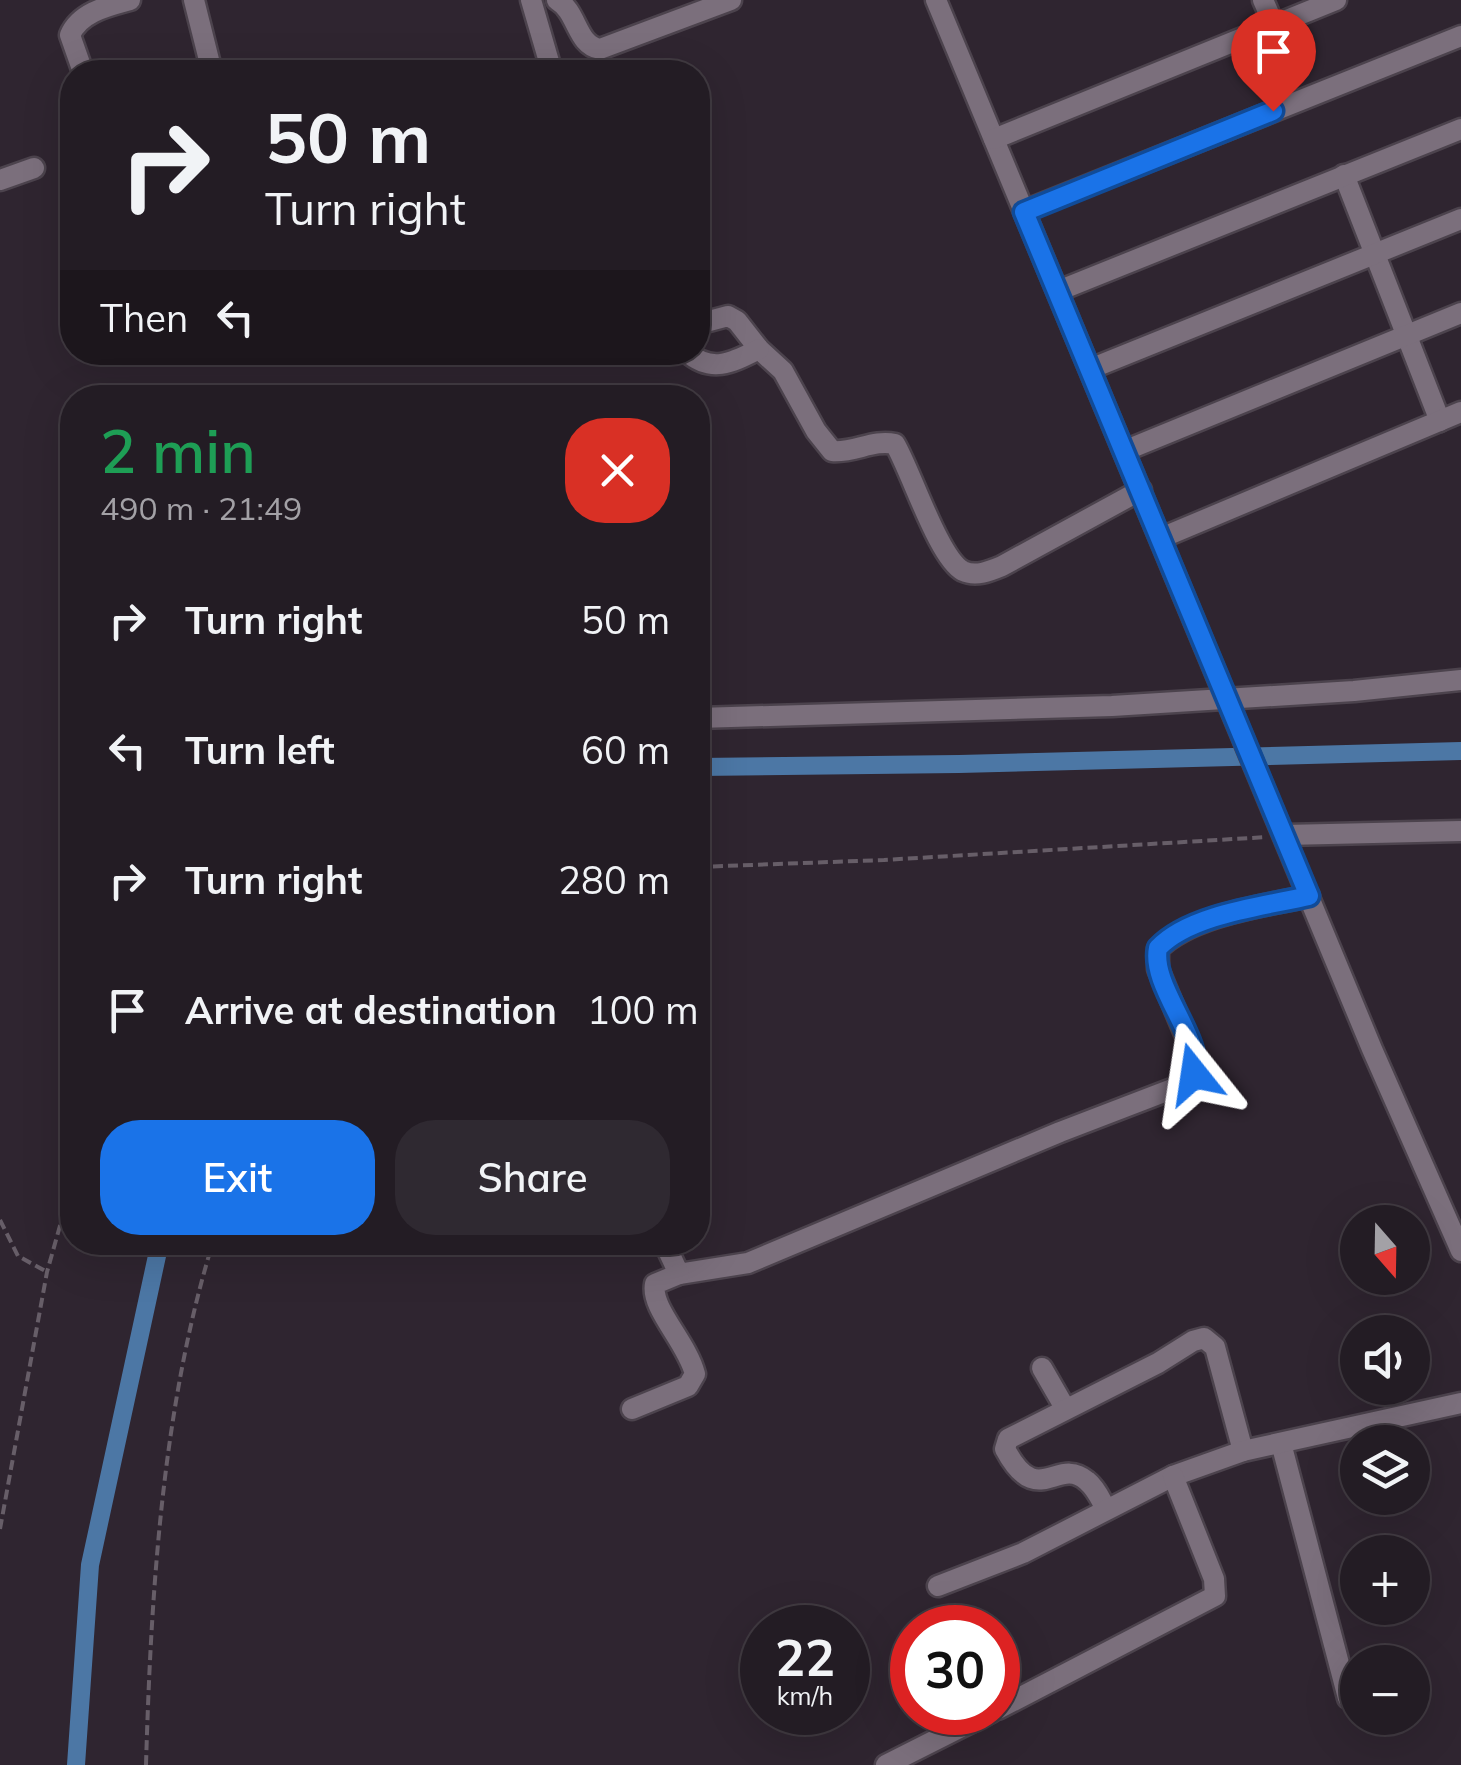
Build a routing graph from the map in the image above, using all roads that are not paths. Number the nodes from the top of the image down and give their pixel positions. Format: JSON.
{"nodes":[{"id":1,"x":130,"y":0,"type":"edge"},
{"id":2,"x":194,"y":0,"type":"edge"},
{"id":3,"x":557,"y":0,"type":"edge"},
{"id":4,"x":731,"y":0,"type":"edge"},
{"id":5,"x":936,"y":0,"type":"edge"},
{"id":6,"x":1263,"y":0,"type":"edge"},
{"id":7,"x":1336,"y":0,"type":"edge"},
{"id":8,"x":534,"y":1,"type":"edge"},
{"id":9,"x":1274,"y":26,"type":"junction"},
{"id":10,"x":1461,"y":36,"type":"edge"},
{"id":11,"x":78,"y":60,"type":"edge"},
{"id":12,"x":209,"y":60,"type":"edge"},
{"id":13,"x":549,"y":60,"type":"edge"},
{"id":14,"x":1461,"y":129,"type":"edge"},
{"id":15,"x":994,"y":139,"type":"junction"},
{"id":16,"x":34,"y":168,"type":"dead end"},
{"id":17,"x":1344,"y":175,"type":"junction"},
{"id":18,"x":0,"y":180,"type":"edge"},
{"id":19,"x":1024,"y":212,"type":"junction"},
{"id":20,"x":1461,"y":219,"type":"edge"},
{"id":21,"x":1374,"y":254,"type":"junction"},
{"id":22,"x":1058,"y":291,"type":"junction"},
{"id":23,"x":1461,"y":313,"type":"edge"},
{"id":24,"x":710,"y":321,"type":"edge"},
{"id":25,"x":1408,"y":335,"type":"junction"},
{"id":26,"x":759,"y":348,"type":"junction"},
{"id":27,"x":708,"y":365,"type":"edge"},
{"id":28,"x":1090,"y":370,"type":"junction"},
{"id":29,"x":1461,"y":412,"type":"edge"},
{"id":30,"x":1440,"y":421,"type":"junction"},
{"id":31,"x":1124,"y":451,"type":"junction"},
{"id":32,"x":1141,"y":490,"type":"junction"},
{"id":33,"x":1161,"y":538,"type":"junction"},
{"id":34,"x":1461,"y":680,"type":"edge"},
{"id":35,"x":1228,"y":698,"type":"junction"},
{"id":36,"x":710,"y":718,"type":"edge"},
{"id":37,"x":1461,"y":830,"type":"edge"},
{"id":38,"x":1285,"y":835,"type":"junction"},
{"id":39,"x":1309,"y":896,"type":"junction"},
{"id":40,"x":1461,"y":1251,"type":"edge"},
{"id":41,"x":670,"y":1255,"type":"edge"},
{"id":42,"x":679,"y":1274,"type":"junction"},
{"id":43,"x":1042,"y":1368,"type":"dead end"},
{"id":44,"x":1461,"y":1403,"type":"edge"},
{"id":45,"x":1066,"y":1408,"type":"junction"},
{"id":46,"x":632,"y":1409,"type":"dead end"},
{"id":47,"x":1281,"y":1443,"type":"junction"},
{"id":48,"x":1244,"y":1452,"type":"junction"},
{"id":49,"x":1173,"y":1476,"type":"junction"},
{"id":50,"x":1106,"y":1509,"type":"junction"},
{"id":51,"x":938,"y":1586,"type":"dead end"},
{"id":52,"x":1340,"y":1668,"type":"edge"},
{"id":53,"x":1020,"y":1697,"type":"edge"},
{"id":54,"x":946,"y":1735,"type":"edge"},
{"id":55,"x":886,"y":1765,"type":"edge"}],
"edges":[{"from":1,"to":11,"type":"street"},
{"from":2,"to":12,"type":"street"},
{"from":3,"to":4,"type":"street"},
{"from":5,"to":15,"type":"street"},
{"from":6,"to":9,"type":"street"},
{"from":7,"to":9,"type":"street"},
{"from":8,"to":13,"type":"street"},
{"from":9,"to":15,"type":"street"},
{"from":10,"to":19,"type":"street"},
{"from":14,"to":17,"type":"street"},
{"from":15,"to":19,"type":"street"},
{"from":16,"to":18,"type":"street"},
{"from":17,"to":21,"type":"street"},
{"from":17,"to":22,"type":"street"},
{"from":19,"to":22,"type":"street"},
{"from":20,"to":21,"type":"street"},
{"from":21,"to":25,"type":"street"},
{"from":21,"to":28,"type":"street"},
{"from":22,"to":28,"type":"street"},
{"from":23,"to":25,"type":"street"},
{"from":24,"to":26,"type":"street"},
{"from":25,"to":30,"type":"street"},
{"from":25,"to":31,"type":"street"},
{"from":26,"to":27,"type":"street"},
{"from":26,"to":32,"type":"street"},
{"from":28,"to":31,"type":"street"},
{"from":29,"to":30,"type":"street"},
{"from":30,"to":33,"type":"street"},
{"from":31,"to":32,"type":"street"},
{"from":32,"to":33,"type":"street"},
{"from":33,"to":35,"type":"street"},
{"from":34,"to":35,"type":"street"},
{"from":35,"to":36,"type":"street"},
{"from":35,"to":38,"type":"street"},
{"from":37,"to":38,"type":"street"},
{"from":38,"to":39,"type":"street"},
{"from":39,"to":40,"type":"street"},
{"from":39,"to":42,"type":"street"},
{"from":41,"to":42,"type":"street"},
{"from":42,"to":46,"type":"street"},
{"from":43,"to":45,"type":"street"},
{"from":44,"to":47,"type":"street"},
{"from":45,"to":48,"type":"street"},
{"from":45,"to":50,"type":"street"},
{"from":47,"to":48,"type":"street"},
{"from":47,"to":52,"type":"street"},
{"from":48,"to":49,"type":"street"},
{"from":49,"to":50,"type":"street"},
{"from":49,"to":53,"type":"street"},
{"from":50,"to":51,"type":"street"},
{"from":54,"to":55,"type":"street"}]}
